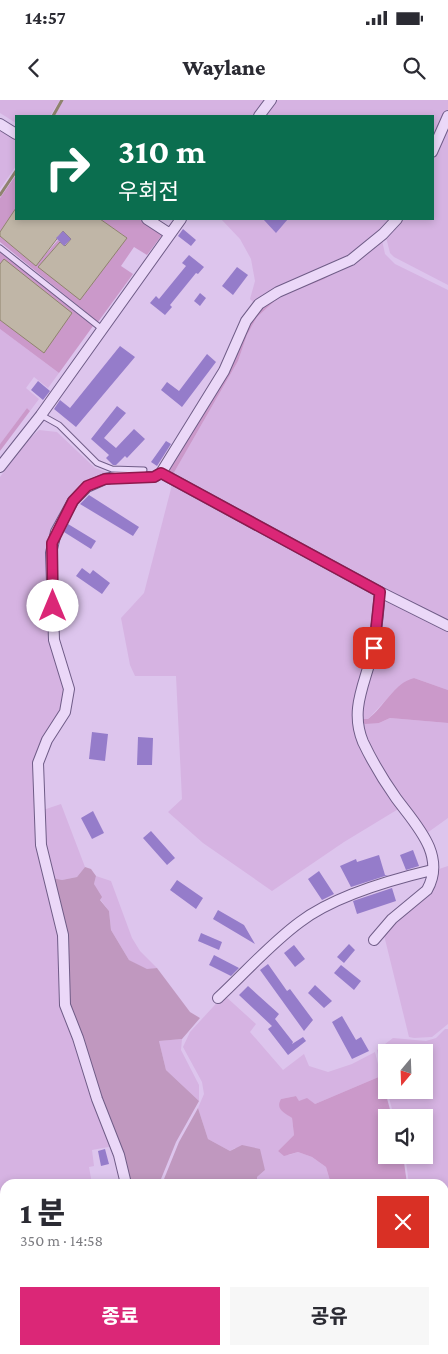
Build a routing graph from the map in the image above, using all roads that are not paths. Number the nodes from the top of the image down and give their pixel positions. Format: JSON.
{"nodes":[{"id":1,"x":271,"y":100,"type":"edge"},
{"id":2,"x":260,"y":115,"type":"edge"},
{"id":3,"x":448,"y":116,"type":"edge"},
{"id":4,"x":0,"y":124,"type":"edge"},
{"id":5,"x":15,"y":133,"type":"edge"},
{"id":6,"x":434,"y":148,"type":"edge"},
{"id":7,"x":149,"y":220,"type":"edge"},
{"id":8,"x":180,"y":220,"type":"edge"},
{"id":9,"x":396,"y":220,"type":"edge"},
{"id":10,"x":170,"y":234,"type":"junction"},
{"id":11,"x":0,"y":248,"type":"edge"},
{"id":12,"x":102,"y":330,"type":"junction"},
{"id":13,"x":41,"y":415,"type":"junction"},
{"id":14,"x":0,"y":467,"type":"edge"},
{"id":15,"x":144,"y":470,"type":"dead end"},
{"id":16,"x":161,"y":473,"type":"junction"},
{"id":17,"x":380,"y":592,"type":"junction"},
{"id":18,"x":448,"y":626,"type":"edge"},
{"id":19,"x":432,"y":870,"type":"junction"},
{"id":20,"x":374,"y":940,"type":"dead end"},
{"id":21,"x":218,"y":998,"type":"dead end"},
{"id":22,"x":125,"y":1179,"type":"edge"}],
"edges":[{"from":1,"to":2,"type":"street"},
{"from":3,"to":6,"type":"street"},
{"from":4,"to":5,"type":"street"},
{"from":7,"to":10,"type":"street"},
{"from":8,"to":10,"type":"street"},
{"from":9,"to":16,"type":"street"},
{"from":10,"to":12,"type":"street"},
{"from":11,"to":12,"type":"lane"},
{"from":12,"to":13,"type":"street"},
{"from":13,"to":14,"type":"street"},
{"from":13,"to":15,"type":"lane"},
{"from":16,"to":17,"type":"street"},
{"from":16,"to":22,"type":"street"},
{"from":17,"to":18,"type":"street"},
{"from":17,"to":19,"type":"street"},
{"from":19,"to":20,"type":"street"},
{"from":19,"to":21,"type":"street"}]}
